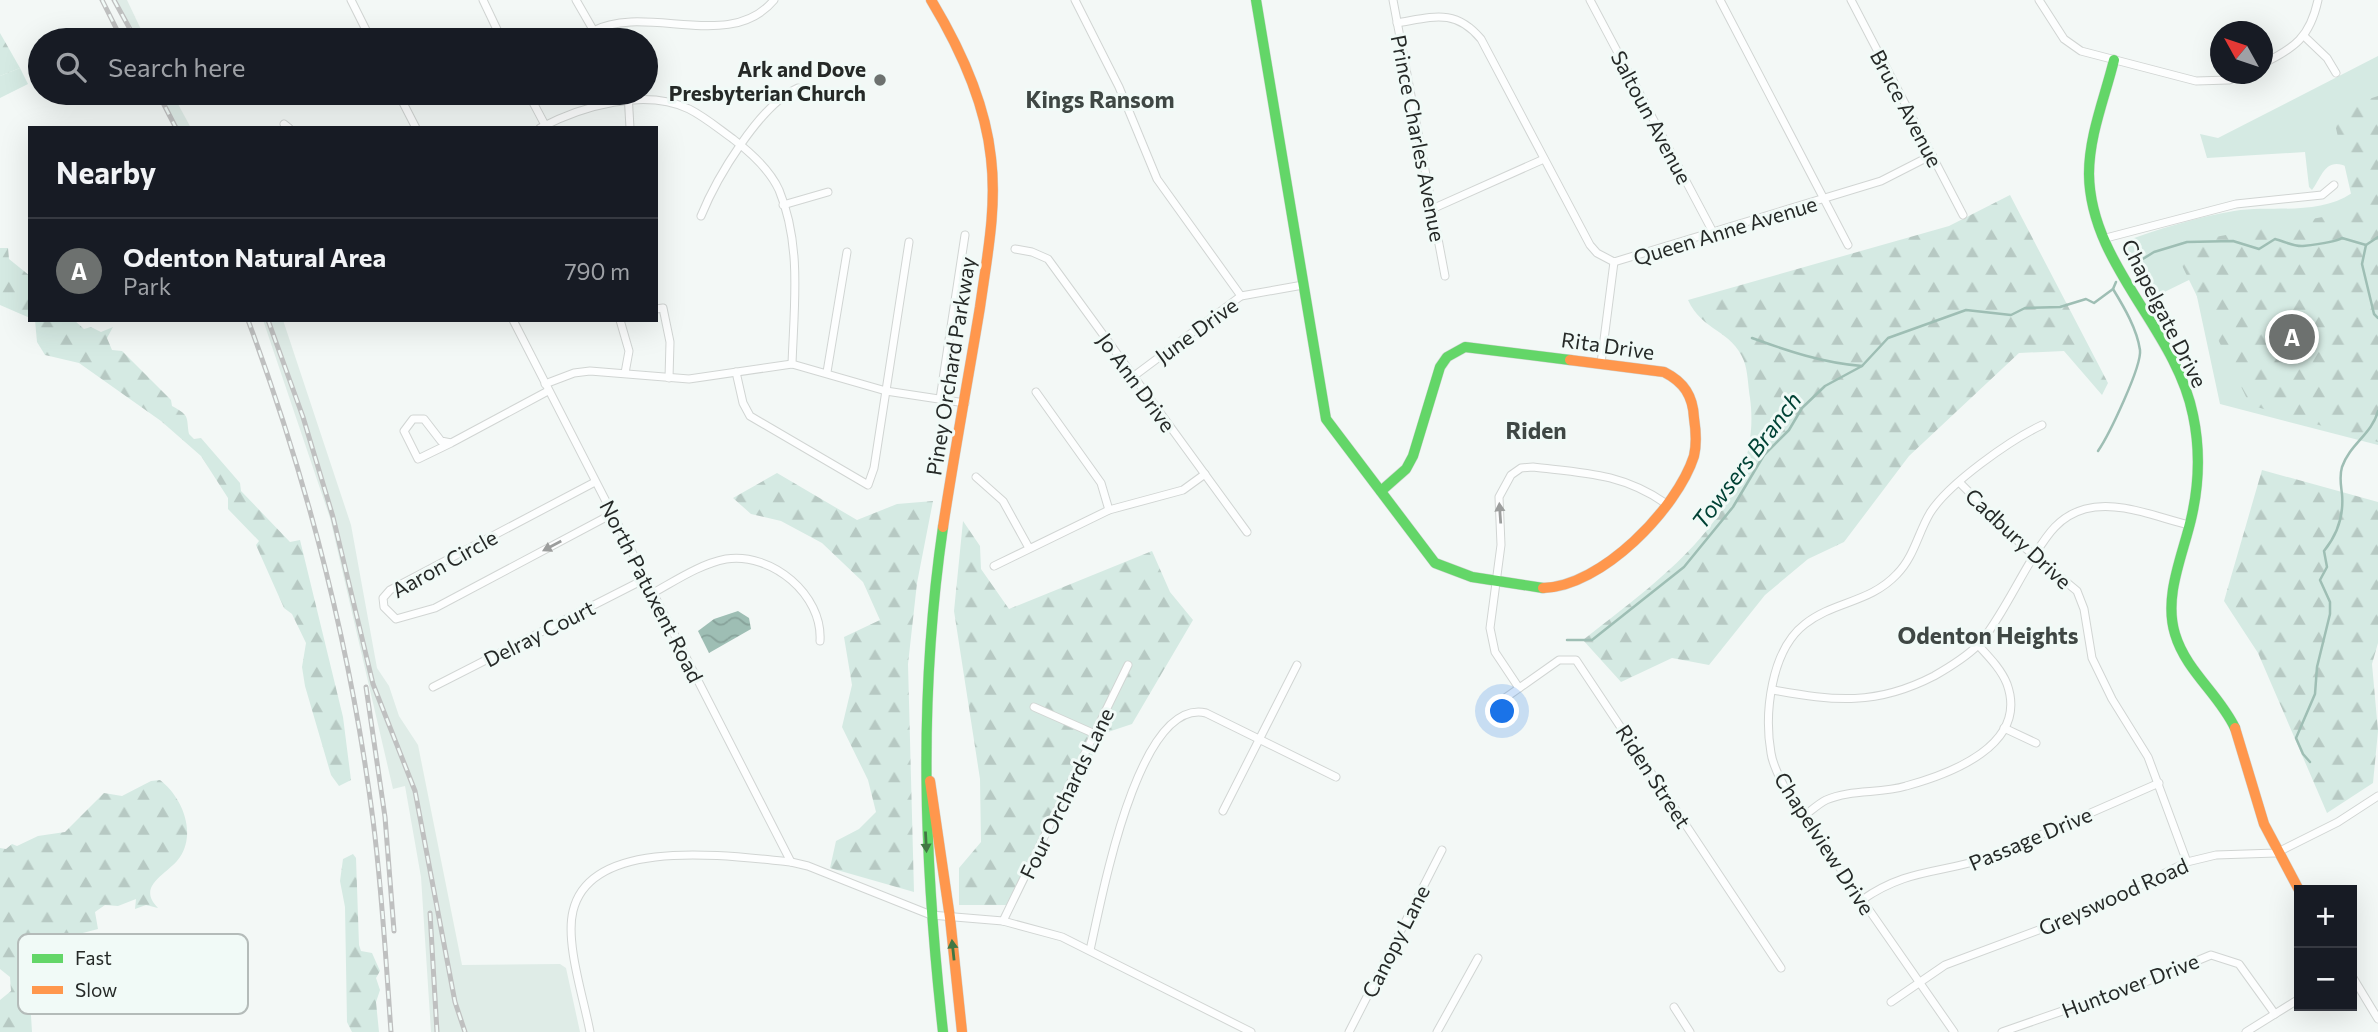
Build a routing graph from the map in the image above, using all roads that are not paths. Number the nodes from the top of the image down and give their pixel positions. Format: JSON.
{"nodes":[{"id":1,"x":351,"y":0,"type":"edge"},
{"id":2,"x":483,"y":0,"type":"edge"},
{"id":3,"x":576,"y":0,"type":"edge"},
{"id":4,"x":774,"y":0,"type":"edge"},
{"id":5,"x":931,"y":0,"type":"edge"},
{"id":6,"x":1075,"y":0,"type":"edge"},
{"id":7,"x":1256,"y":0,"type":"edge"},
{"id":8,"x":1393,"y":0,"type":"edge"},
{"id":9,"x":1590,"y":0,"type":"edge"},
{"id":10,"x":1720,"y":0,"type":"edge"},
{"id":11,"x":1851,"y":0,"type":"edge"},
{"id":12,"x":2039,"y":0,"type":"edge"},
{"id":13,"x":2318,"y":0,"type":"edge"},
{"id":14,"x":1397,"y":23,"type":"junction"},
{"id":15,"x":366,"y":28,"type":"edge"},
{"id":16,"x":496,"y":28,"type":"edge"},
{"id":17,"x":591,"y":28,"type":"edge"},
{"id":18,"x":599,"y":28,"type":"edge"},
{"id":19,"x":2305,"y":37,"type":"junction"},
{"id":20,"x":2273,"y":58,"type":"edge"},
{"id":21,"x":2114,"y":60,"type":"junction"},
{"id":22,"x":2336,"y":73,"type":"dead end"},
{"id":23,"x":2210,"y":81,"type":"edge"},
{"id":24,"x":798,"y":88,"type":"dead end"},
{"id":25,"x":658,"y":102,"type":"edge"},
{"id":26,"x":404,"y":105,"type":"edge"},
{"id":27,"x":533,"y":105,"type":"edge"},
{"id":28,"x":606,"y":105,"type":"edge"},
{"id":29,"x":629,"y":105,"type":"edge"},
{"id":30,"x":415,"y":126,"type":"edge"},
{"id":31,"x":543,"y":126,"type":"edge"},
{"id":32,"x":545,"y":126,"type":"edge"},
{"id":33,"x":630,"y":126,"type":"edge"},
{"id":34,"x":741,"y":146,"type":"junction"},
{"id":35,"x":1932,"y":155,"type":"junction"},
{"id":36,"x":1544,"y":159,"type":"junction"},
{"id":37,"x":2334,"y":185,"type":"dead end"},
{"id":38,"x":828,"y":192,"type":"dead end"},
{"id":39,"x":1825,"y":199,"type":"junction"},
{"id":40,"x":783,"y":205,"type":"junction"},
{"id":41,"x":1432,"y":209,"type":"junction"},
{"id":42,"x":1964,"y":215,"type":"dead end"},
{"id":43,"x":701,"y":216,"type":"dead end"},
{"id":44,"x":965,"y":234,"type":"dead end"},
{"id":45,"x":1714,"y":234,"type":"junction"},
{"id":46,"x":2106,"y":238,"type":"junction"},
{"id":47,"x":909,"y":242,"type":"dead end"},
{"id":48,"x":1848,"y":244,"type":"dead end"},
{"id":49,"x":1015,"y":249,"type":"dead end"},
{"id":50,"x":847,"y":252,"type":"dead end"},
{"id":51,"x":1614,"y":262,"type":"junction"},
{"id":52,"x":1445,"y":276,"type":"dead end"},
{"id":53,"x":1303,"y":285,"type":"junction"},
{"id":54,"x":1241,"y":296,"type":"junction"},
{"id":55,"x":658,"y":309,"type":"edge"},
{"id":56,"x":514,"y":322,"type":"edge"},
{"id":57,"x":621,"y":322,"type":"edge"},
{"id":58,"x":1601,"y":363,"type":"junction"},
{"id":59,"x":792,"y":364,"type":"junction"},
{"id":60,"x":736,"y":372,"type":"junction"},
{"id":61,"x":827,"y":372,"type":"junction"},
{"id":62,"x":625,"y":373,"type":"junction"},
{"id":63,"x":1134,"y":376,"type":"junction"},
{"id":64,"x":669,"y":378,"type":"junction"},
{"id":65,"x":547,"y":387,"type":"junction"},
{"id":66,"x":886,"y":391,"type":"junction"},
{"id":67,"x":1036,"y":392,"type":"dead end"},
{"id":68,"x":940,"y":399,"type":"junction"},
{"id":69,"x":965,"y":403,"type":"junction"},
{"id":70,"x":2042,"y":425,"type":"dead end"},
{"id":71,"x":451,"y":443,"type":"junction"},
{"id":72,"x":1205,"y":474,"type":"junction"},
{"id":73,"x":976,"y":477,"type":"dead end"},
{"id":74,"x":595,"y":482,"type":"junction"},
{"id":75,"x":1960,"y":483,"type":"junction"},
{"id":76,"x":1381,"y":491,"type":"junction"},
{"id":77,"x":1665,"y":503,"type":"junction"},
{"id":78,"x":1109,"y":510,"type":"junction"},
{"id":79,"x":612,"y":514,"type":"junction"},
{"id":80,"x":2189,"y":525,"type":"junction"},
{"id":81,"x":1247,"y":532,"type":"dead end"},
{"id":82,"x":1029,"y":548,"type":"junction"},
{"id":83,"x":2035,"y":555,"type":"junction"},
{"id":84,"x":994,"y":566,"type":"dead end"},
{"id":85,"x":645,"y":579,"type":"junction"},
{"id":86,"x":1496,"y":581,"type":"junction"},
{"id":87,"x":653,"y":593,"type":"junction"},
{"id":88,"x":820,"y":641,"type":"dead end"},
{"id":89,"x":1978,"y":645,"type":"junction"},
{"id":90,"x":1128,"y":665,"type":"dead end"},
{"id":91,"x":1297,"y":665,"type":"dead end"},
{"id":92,"x":433,"y":687,"type":"dead end"},
{"id":93,"x":1519,"y":688,"type":"junction"},
{"id":94,"x":1773,"y":690,"type":"junction"},
{"id":95,"x":1498,"y":703,"type":"dead end"},
{"id":96,"x":1034,"y":707,"type":"dead end"},
{"id":97,"x":2004,"y":728,"type":"junction"},
{"id":98,"x":1094,"y":734,"type":"junction"},
{"id":99,"x":1260,"y":738,"type":"junction"},
{"id":100,"x":2036,"y":743,"type":"dead end"},
{"id":101,"x":925,"y":749,"type":"junction"},
{"id":102,"x":1336,"y":777,"type":"dead end"},
{"id":103,"x":2159,"y":783,"type":"junction"},
{"id":104,"x":2378,"y":796,"type":"edge"},
{"id":105,"x":1223,"y":811,"type":"dead end"},
{"id":106,"x":1804,"y":816,"type":"junction"},
{"id":107,"x":1442,"y":850,"type":"dead end"},
{"id":108,"x":2276,"y":853,"type":"junction"},
{"id":109,"x":791,"y":862,"type":"junction"},
{"id":110,"x":2187,"y":862,"type":"junction"},
{"id":111,"x":2296,"y":885,"type":"edge"},
{"id":112,"x":1862,"y":900,"type":"junction"},
{"id":113,"x":931,"y":915,"type":"junction"},
{"id":114,"x":950,"y":918,"type":"junction"},
{"id":115,"x":1003,"y":922,"type":"junction"},
{"id":116,"x":1090,"y":950,"type":"junction"},
{"id":117,"x":1478,"y":958,"type":"dead end"},
{"id":118,"x":1781,"y":968,"type":"dead end"},
{"id":119,"x":1918,"y":983,"type":"junction"},
{"id":120,"x":2357,"y":983,"type":"edge"},
{"id":121,"x":1891,"y":1002,"type":"dead end"},
{"id":122,"x":2294,"y":1002,"type":"edge"},
{"id":123,"x":1674,"y":1007,"type":"dead end"},
{"id":124,"x":2275,"y":1014,"type":"junction"},
{"id":125,"x":2378,"y":1019,"type":"edge"},
{"id":126,"x":590,"y":1032,"type":"edge"},
{"id":127,"x":943,"y":1032,"type":"edge"},
{"id":128,"x":962,"y":1032,"type":"edge"},
{"id":129,"x":1251,"y":1032,"type":"edge"},
{"id":130,"x":1349,"y":1032,"type":"edge"},
{"id":131,"x":1437,"y":1032,"type":"edge"},
{"id":132,"x":1690,"y":1032,"type":"edge"},
{"id":133,"x":1954,"y":1032,"type":"edge"},
{"id":134,"x":2001,"y":1032,"type":"edge"},
{"id":135,"x":2246,"y":1032,"type":"edge"}],
"edges":[{"from":1,"to":15,"type":"street"},
{"from":2,"to":16,"type":"street"},
{"from":3,"to":17,"type":"street"},
{"from":4,"to":18,"type":"street"},
{"from":5,"to":69,"type":"street","name":"Piney Orchard Parkway"},
{"from":6,"to":54,"type":"street"},
{"from":7,"to":53,"type":"street","name":"Rita Drive"},
{"from":8,"to":14,"type":"street","name":"Prince Charles Avenue"},
{"from":9,"to":45,"type":"street","name":"Saltoun Avenue"},
{"from":10,"to":39,"type":"street"},
{"from":11,"to":35,"type":"street","name":"Bruce Avenue"},
{"from":12,"to":21,"type":"street"},
{"from":13,"to":19,"type":"street"},
{"from":14,"to":36,"type":"street","name":"Queen Anne Avenue"},
{"from":14,"to":41,"type":"street","name":"Prince Charles Avenue"},
{"from":19,"to":20,"type":"street"},
{"from":19,"to":22,"type":"street"},
{"from":21,"to":23,"type":"street"},
{"from":21,"to":46,"type":"street","name":"Chapelgate Drive"},
{"from":24,"to":34,"type":"street"},
{"from":25,"to":34,"type":"street"},
{"from":26,"to":30,"type":"street"},
{"from":27,"to":31,"type":"street"},
{"from":28,"to":32,"type":"street"},
{"from":29,"to":33,"type":"street"},
{"from":34,"to":40,"type":"street"},
{"from":34,"to":43,"type":"street"},
{"from":35,"to":39,"type":"street","name":"Queen Anne Avenue"},
{"from":35,"to":42,"type":"street","name":"Bruce Avenue"},
{"from":36,"to":41,"type":"street"},
{"from":36,"to":51,"type":"street","name":"Queen Anne Avenue"},
{"from":37,"to":46,"type":"street"},
{"from":38,"to":40,"type":"street"},
{"from":39,"to":45,"type":"street","name":"Queen Anne Avenue"},
{"from":39,"to":48,"type":"street"},
{"from":40,"to":59,"type":"street"},
{"from":41,"to":52,"type":"street","name":"Prince Charles Avenue"},
{"from":44,"to":68,"type":"street"},
{"from":45,"to":51,"type":"street","name":"Queen Anne Avenue"},
{"from":46,"to":80,"type":"street","name":"Chapelgate Drive"},
{"from":47,"to":66,"type":"street"},
{"from":49,"to":63,"type":"street","name":"Jo Ann Drive"},
{"from":50,"to":61,"type":"street"},
{"from":51,"to":58,"type":"street"},
{"from":53,"to":54,"type":"street","name":"June Drive"},
{"from":53,"to":76,"type":"street","name":"Rita Drive"},
{"from":54,"to":63,"type":"street","name":"June Drive"},
{"from":55,"to":64,"type":"street"},
{"from":56,"to":65,"type":"street","name":"North Patuxent Road"},
{"from":57,"to":62,"type":"street"},
{"from":58,"to":76,"type":"street","name":"Rita Drive"},
{"from":58,"to":77,"type":"street","name":"Rita Drive"},
{"from":59,"to":60,"type":"street"},
{"from":59,"to":61,"type":"street"},
{"from":60,"to":64,"type":"street"},
{"from":60,"to":66,"type":"street"},
{"from":61,"to":66,"type":"street"},
{"from":62,"to":64,"type":"street"},
{"from":62,"to":65,"type":"street"},
{"from":63,"to":72,"type":"street","name":"Jo Ann Drive"},
{"from":65,"to":71,"type":"street"},
{"from":65,"to":74,"type":"street","name":"North Patuxent Road"},
{"from":66,"to":68,"type":"street"},
{"from":67,"to":78,"type":"street"},
{"from":68,"to":69,"type":"street"},
{"from":69,"to":101,"type":"street","name":"Piney Orchard Parkway"},
{"from":70,"to":75,"type":"street","name":"Chapelview Drive"},
{"from":71,"to":71,"type":"street"},
{"from":72,"to":78,"type":"street"},
{"from":72,"to":81,"type":"street","name":"Jo Ann Drive"},
{"from":73,"to":82,"type":"street"},
{"from":74,"to":79,"type":"street","name":"North Patuxent Road"},
{"from":79,"to":74,"type":"street","name":"Aaron Circle","one_way":true},
{"from":75,"to":83,"type":"street","name":"Cadbury Drive"},
{"from":75,"to":94,"type":"street","name":"Chapelview Drive"},
{"from":76,"to":86,"type":"street","name":"Rita Drive"},
{"from":77,"to":86,"type":"street","name":"Rita Drive"},
{"from":86,"to":77,"type":"street","one_way":true},
{"from":78,"to":82,"type":"street"},
{"from":79,"to":85,"type":"street","name":"North Patuxent Road"},
{"from":80,"to":83,"type":"street"},
{"from":80,"to":108,"type":"street","name":"Chapelgate Drive"},
{"from":82,"to":84,"type":"street"},
{"from":83,"to":89,"type":"street"},
{"from":83,"to":103,"type":"street","name":"Cadbury Drive"},
{"from":85,"to":87,"type":"street","name":"North Patuxent Road"},
{"from":85,"to":92,"type":"street","name":"Delray Court"},
{"from":86,"to":93,"type":"street"},
{"from":87,"to":88,"type":"street"},
{"from":87,"to":109,"type":"street","name":"North Patuxent Road"},
{"from":89,"to":94,"type":"street"},
{"from":89,"to":97,"type":"street"},
{"from":90,"to":98,"type":"street","name":"Four Orchards Lane"},
{"from":91,"to":99,"type":"street"},
{"from":93,"to":95,"type":"street","name":"Riden Street"},
{"from":93,"to":118,"type":"street","name":"Riden Street"},
{"from":94,"to":106,"type":"street","name":"Chapelview Drive"},
{"from":96,"to":98,"type":"street"},
{"from":97,"to":100,"type":"street"},
{"from":97,"to":106,"type":"street"},
{"from":98,"to":115,"type":"street","name":"Four Orchards Lane"},
{"from":99,"to":102,"type":"street"},
{"from":99,"to":105,"type":"street"},
{"from":99,"to":116,"type":"street"},
{"from":101,"to":113,"type":"street","name":"Piney Orchard Parkway","one_way":true},
{"from":101,"to":114,"type":"street","name":"Piney Orchard Parkway"},
{"from":103,"to":110,"type":"street","name":"Cadbury Drive"},
{"from":103,"to":112,"type":"street","name":"Passage Drive"},
{"from":104,"to":108,"type":"street","name":"Greyswood Road"},
{"from":106,"to":112,"type":"street","name":"Chapelview Drive"},
{"from":107,"to":130,"type":"street","name":"Canopy Lane"},
{"from":108,"to":110,"type":"street","name":"Greyswood Road"},
{"from":108,"to":111,"type":"street","name":"Chapelgate Drive"},
{"from":109,"to":113,"type":"street"},
{"from":109,"to":126,"type":"street"},
{"from":110,"to":119,"type":"street","name":"Greyswood Road"},
{"from":112,"to":119,"type":"street","name":"Chapelview Drive"},
{"from":113,"to":114,"type":"street"},
{"from":113,"to":127,"type":"street","name":"Piney Orchard Parkway"},
{"from":114,"to":115,"type":"street"},
{"from":128,"to":114,"type":"street","name":"Piney Orchard Parkway","one_way":true},
{"from":115,"to":116,"type":"street"},
{"from":116,"to":129,"type":"street"},
{"from":117,"to":131,"type":"street"},
{"from":119,"to":121,"type":"street","name":"Greyswood Road"},
{"from":119,"to":133,"type":"street","name":"Chapelview Drive"},
{"from":120,"to":125,"type":"street"},
{"from":122,"to":124,"type":"street"},
{"from":123,"to":132,"type":"street"},
{"from":124,"to":134,"type":"street","name":"Huntover Drive"},
{"from":124,"to":135,"type":"street"}]}
